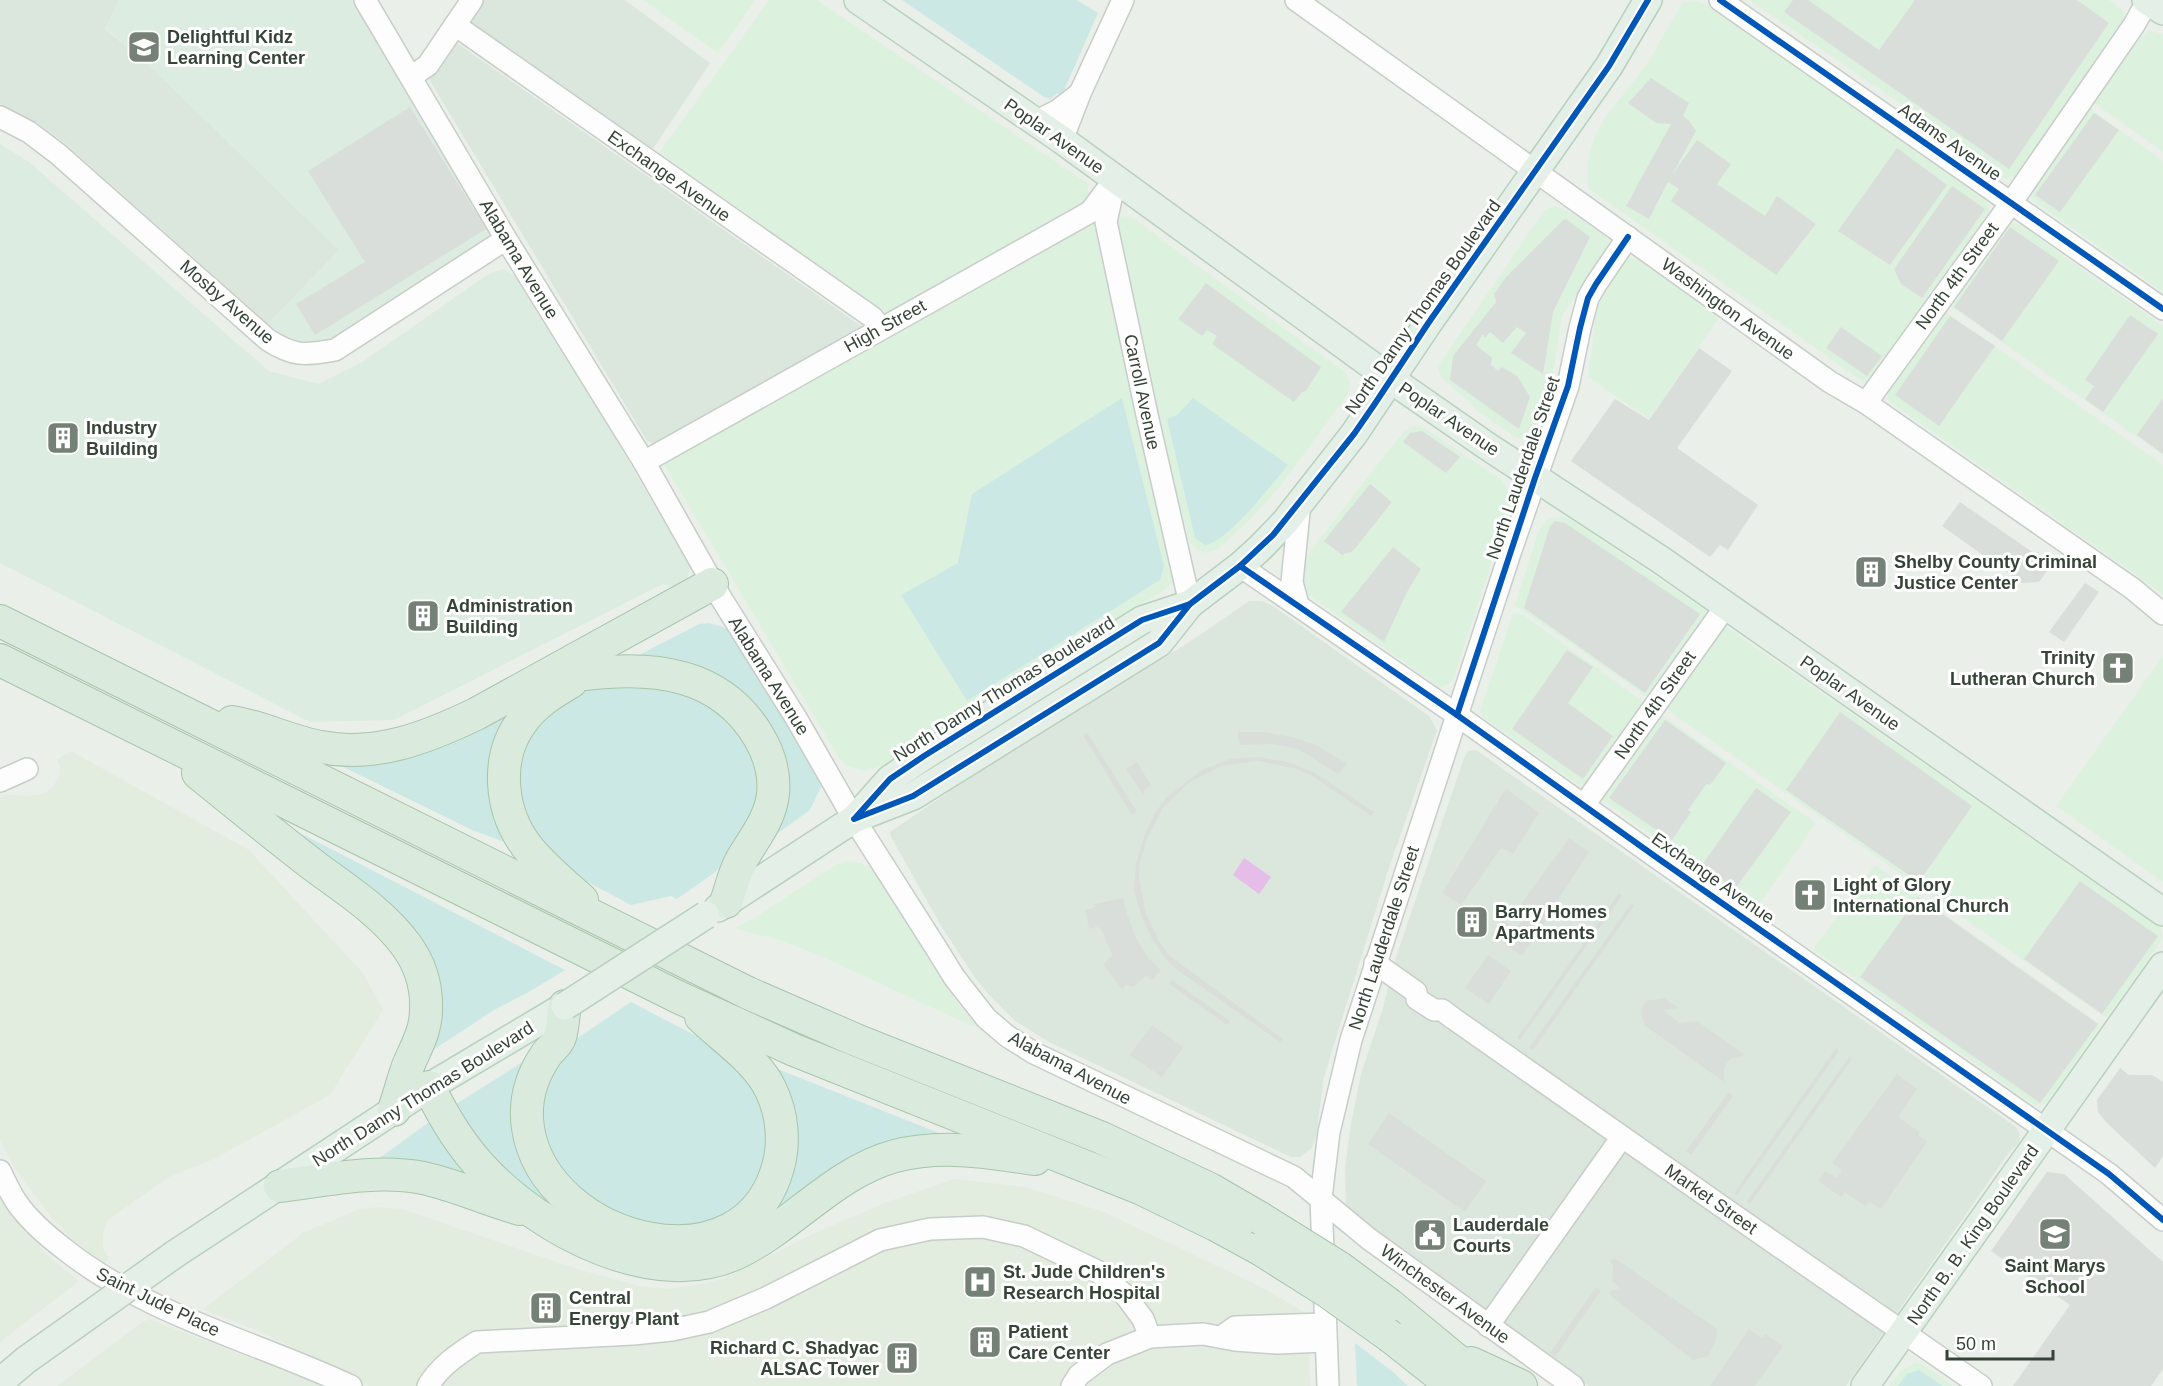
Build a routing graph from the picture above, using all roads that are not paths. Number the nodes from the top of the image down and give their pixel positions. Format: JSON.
{"nodes":[{"id":1,"x":365,"y":0,"type":"edge"},
{"id":2,"x":472,"y":0,"type":"edge"},
{"id":3,"x":858,"y":0,"type":"edge"},
{"id":4,"x":1123,"y":0,"type":"edge"},
{"id":5,"x":1296,"y":0,"type":"edge"},
{"id":6,"x":1648,"y":0,"type":"edge"},
{"id":7,"x":1720,"y":0,"type":"edge"},
{"id":8,"x":2151,"y":3,"type":"edge"},
{"id":9,"x":455,"y":25,"type":"junction"},
{"id":10,"x":411,"y":77,"type":"junction"},
{"id":11,"x":1082,"y":91,"type":"junction"},
{"id":12,"x":0,"y":117,"type":"edge"},
{"id":13,"x":1035,"y":122,"type":"junction"},
{"id":14,"x":1062,"y":140,"type":"junction"},
{"id":15,"x":1535,"y":172,"type":"junction"},
{"id":16,"x":1115,"y":179,"type":"junction"},
{"id":17,"x":2011,"y":202,"type":"junction"},
{"id":18,"x":1628,"y":237,"type":"junction"},
{"id":19,"x":506,"y":239,"type":"junction"},
{"id":20,"x":2163,"y":309,"type":"edge"},
{"id":21,"x":881,"y":328,"type":"junction"},
{"id":22,"x":1392,"y":380,"type":"junction"},
{"id":23,"x":1866,"y":404,"type":"junction"},
{"id":24,"x":644,"y":462,"type":"junction"},
{"id":25,"x":1535,"y":478,"type":"junction"},
{"id":26,"x":1300,"y":502,"type":"junction"},
{"id":27,"x":1240,"y":566,"type":"junction"},
{"id":28,"x":716,"y":591,"type":"junction"},
{"id":29,"x":1190,"y":604,"type":"junction"},
{"id":30,"x":1298,"y":605,"type":"junction"},
{"id":31,"x":1726,"y":606,"type":"junction"},
{"id":32,"x":2163,"y":614,"type":"edge"},
{"id":33,"x":0,"y":621,"type":"edge"},
{"id":34,"x":0,"y":660,"type":"edge"},
{"id":35,"x":585,"y":674,"type":"junction"},
{"id":36,"x":189,"y":715,"type":"junction"},
{"id":37,"x":1457,"y":715,"type":"junction"},
{"id":38,"x":156,"y":739,"type":"junction"},
{"id":39,"x":27,"y":769,"type":"dead end"},
{"id":40,"x":0,"y":781,"type":"edge"},
{"id":41,"x":1584,"y":805,"type":"junction"},
{"id":42,"x":854,"y":819,"type":"junction"},
{"id":43,"x":716,"y":909,"type":"junction"},
{"id":44,"x":2163,"y":912,"type":"edge"},
{"id":45,"x":606,"y":923,"type":"junction"},
{"id":46,"x":1375,"y":963,"type":"junction"},
{"id":47,"x":2163,"y":966,"type":"edge"},
{"id":48,"x":678,"y":997,"type":"junction"},
{"id":49,"x":565,"y":1006,"type":"junction"},
{"id":50,"x":429,"y":1087,"type":"junction"},
{"id":51,"x":394,"y":1110,"type":"junction"},
{"id":52,"x":2047,"y":1130,"type":"junction"},
{"id":53,"x":1622,"y":1137,"type":"junction"},
{"id":54,"x":1083,"y":1165,"type":"junction"},
{"id":55,"x":0,"y":1171,"type":"edge"},
{"id":56,"x":280,"y":1186,"type":"junction"},
{"id":57,"x":1321,"y":1198,"type":"junction"},
{"id":58,"x":532,"y":1213,"type":"junction"},
{"id":59,"x":2163,"y":1220,"type":"edge"},
{"id":60,"x":1488,"y":1326,"type":"junction"},
{"id":61,"x":1326,"y":1332,"type":"junction"},
{"id":62,"x":1904,"y":1332,"type":"junction"},
{"id":63,"x":1150,"y":1337,"type":"junction"},
{"id":64,"x":1451,"y":1354,"type":"junction"},
{"id":65,"x":0,"y":1382,"type":"edge"},
{"id":66,"x":351,"y":1386,"type":"edge"},
{"id":67,"x":428,"y":1386,"type":"edge"},
{"id":68,"x":1072,"y":1386,"type":"edge"},
{"id":69,"x":1328,"y":1386,"type":"edge"},
{"id":70,"x":1453,"y":1386,"type":"edge"},
{"id":71,"x":1488,"y":1386,"type":"edge"},
{"id":72,"x":1521,"y":1386,"type":"edge"},
{"id":73,"x":1573,"y":1386,"type":"edge"},
{"id":74,"x":1865,"y":1386,"type":"edge"},
{"id":75,"x":1981,"y":1386,"type":"edge"}],
"edges":[{"from":1,"to":10,"type":"street","name":"Alabama Avenue"},
{"from":2,"to":9,"type":"street"},
{"from":3,"to":13,"type":"main road","name":"Poplar Avenue"},
{"from":4,"to":11,"type":"street"},
{"from":5,"to":15,"type":"street","name":"Washington Avenue"},
{"from":6,"to":15,"type":"main road","name":"North Danny Thomas Boulevard"},
{"from":7,"to":17,"type":"street","name":"Adams Avenue"},
{"from":8,"to":17,"type":"street","name":"North 4th Street"},
{"from":9,"to":10,"type":"street"},
{"from":9,"to":21,"type":"street","name":"Exchange Avenue"},
{"from":10,"to":19,"type":"street","name":"Alabama Avenue"},
{"from":11,"to":13,"type":"street"},
{"from":11,"to":14,"type":"street"},
{"from":12,"to":19,"type":"street","name":"Mosby Avenue"},
{"from":13,"to":14,"type":"main road","name":"Poplar Avenue"},
{"from":14,"to":16,"type":"main road","name":"Poplar Avenue"},
{"from":15,"to":18,"type":"street","name":"Washington Avenue"},
{"from":15,"to":22,"type":"main road","name":"North Danny Thomas Boulevard"},
{"from":16,"to":21,"type":"street","name":"High Street"},
{"from":16,"to":22,"type":"main road","name":"Poplar Avenue"},
{"from":16,"to":29,"type":"street","name":"Carroll Avenue"},
{"from":17,"to":20,"type":"street","name":"Adams Avenue"},
{"from":17,"to":23,"type":"street","name":"North 4th Street"},
{"from":18,"to":23,"type":"street","name":"Washington Avenue"},
{"from":18,"to":25,"type":"street","name":"North Lauderdale Street"},
{"from":19,"to":24,"type":"street","name":"Alabama Avenue"},
{"from":21,"to":24,"type":"street","name":"High Street"},
{"from":22,"to":25,"type":"main road","name":"Poplar Avenue"},
{"from":22,"to":26,"type":"main road","name":"North Danny Thomas Boulevard"},
{"from":23,"to":32,"type":"street","name":"Washington Avenue"},
{"from":24,"to":28,"type":"street","name":"Alabama Avenue"},
{"from":25,"to":31,"type":"main road","name":"Poplar Avenue"},
{"from":25,"to":37,"type":"street","name":"North Lauderdale Street"},
{"from":26,"to":27,"type":"main road","name":"North Danny Thomas Boulevard"},
{"from":26,"to":30,"type":"street"},
{"from":27,"to":29,"type":"main road","name":"North Danny Thomas Boulevard"},
{"from":27,"to":30,"type":"street","name":"Exchange Avenue"},
{"from":28,"to":35,"type":"highway"},
{"from":28,"to":36,"type":"highway"},
{"from":28,"to":42,"type":"street","name":"Alabama Avenue"},
{"from":29,"to":42,"type":"main road","name":"North Danny Thomas Boulevard"},
{"from":30,"to":37,"type":"street","name":"Exchange Avenue"},
{"from":31,"to":41,"type":"street","name":"North 4th Street"},
{"from":31,"to":44,"type":"main road","name":"Poplar Avenue"},
{"from":33,"to":36,"type":"highway"},
{"from":34,"to":38,"type":"highway"},
{"from":35,"to":43,"type":"highway"},
{"from":35,"to":45,"type":"highway"},
{"from":36,"to":45,"type":"highway"},
{"from":37,"to":41,"type":"street","name":"Exchange Avenue"},
{"from":37,"to":46,"type":"street","name":"North Lauderdale Street"},
{"from":38,"to":48,"type":"highway"},
{"from":38,"to":51,"type":"highway"},
{"from":39,"to":40,"type":"street"},
{"from":41,"to":52,"type":"street","name":"Exchange Avenue"},
{"from":42,"to":43,"type":"main road","name":"North Danny Thomas Boulevard"},
{"from":42,"to":57,"type":"street","name":"Alabama Avenue"},
{"from":43,"to":49,"type":"main road","name":"North Danny Thomas Boulevard","bridge":true},
{"from":45,"to":64,"type":"highway","bridge":true},
{"from":46,"to":53,"type":"street","name":"Market Street"},
{"from":46,"to":57,"type":"street","name":"North Lauderdale Street"},
{"from":47,"to":52,"type":"main road","name":"North B. B. King Boulevard"},
{"from":48,"to":49,"type":"highway"},
{"from":48,"to":54,"type":"highway"},
{"from":49,"to":50,"type":"main road","name":"North Danny Thomas Boulevard"},
{"from":50,"to":51,"type":"main road","name":"North Danny Thomas Boulevard"},
{"from":50,"to":58,"type":"highway"},
{"from":51,"to":56,"type":"main road","name":"North Danny Thomas Boulevard"},
{"from":52,"to":59,"type":"street","name":"Exchange Avenue"},
{"from":52,"to":62,"type":"main road","name":"North B. B. King Boulevard"},
{"from":53,"to":60,"type":"street"},
{"from":53,"to":62,"type":"street","name":"Market Street"},
{"from":54,"to":58,"type":"highway"},
{"from":54,"to":70,"type":"highway","bridge":true},
{"from":55,"to":66,"type":"street","name":"Saint Jude Place"},
{"from":56,"to":58,"type":"highway"},
{"from":56,"to":65,"type":"main road","name":"North Danny Thomas Boulevard","bridge":true},
{"from":57,"to":60,"type":"street","name":"Winchester Avenue"},
{"from":57,"to":61,"type":"street","name":"North Lauderdale Street"},
{"from":60,"to":73,"type":"street","name":"Winchester Avenue"},
{"from":61,"to":63,"type":"street"},
{"from":61,"to":69,"type":"street","name":"North Lauderdale Street"},
{"from":62,"to":74,"type":"main road","name":"North B. B. King Boulevard"},
{"from":62,"to":75,"type":"street","name":"Market Street"},
{"from":63,"to":67,"type":"street"},
{"from":63,"to":68,"type":"street"},
{"from":64,"to":71,"type":"highway"},
{"from":64,"to":72,"type":"highway"}]}
